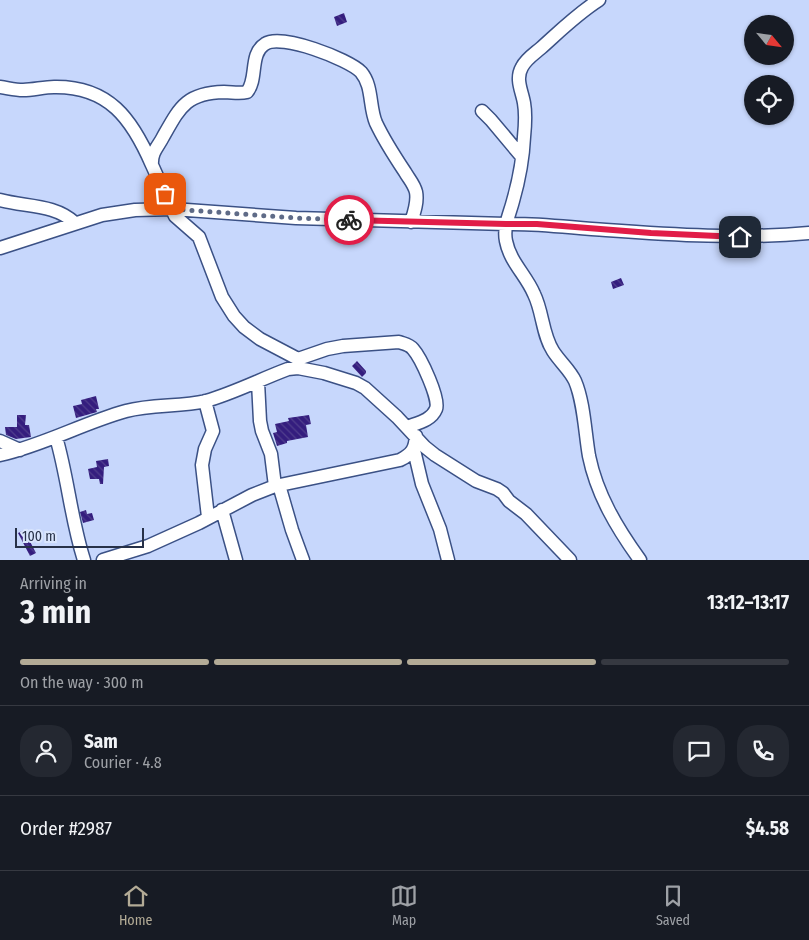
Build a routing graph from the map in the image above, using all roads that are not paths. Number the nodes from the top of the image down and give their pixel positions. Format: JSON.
{"nodes":[{"id":1,"x":599,"y":0,"type":"edge"},
{"id":2,"x":0,"y":87,"type":"edge"},
{"id":3,"x":482,"y":111,"type":"dead end"},
{"id":4,"x":522,"y":157,"type":"junction"},
{"id":5,"x":152,"y":165,"type":"junction"},
{"id":6,"x":0,"y":200,"type":"edge"},
{"id":7,"x":173,"y":209,"type":"junction"},
{"id":8,"x":75,"y":222,"type":"junction"},
{"id":9,"x":411,"y":222,"type":"junction"},
{"id":10,"x":506,"y":224,"type":"junction"},
{"id":11,"x":809,"y":233,"type":"edge"},
{"id":12,"x":0,"y":248,"type":"edge"},
{"id":13,"x":298,"y":363,"type":"junction"},
{"id":14,"x":258,"y":382,"type":"junction"},
{"id":15,"x":205,"y":401,"type":"junction"},
{"id":16,"x":407,"y":427,"type":"junction"},
{"id":17,"x":416,"y":436,"type":"junction"},
{"id":18,"x":56,"y":437,"type":"junction"},
{"id":19,"x":0,"y":441,"type":"edge"},
{"id":20,"x":20,"y":450,"type":"junction"},
{"id":21,"x":414,"y":450,"type":"junction"},
{"id":22,"x":0,"y":455,"type":"edge"},
{"id":23,"x":277,"y":485,"type":"junction"},
{"id":24,"x":222,"y":510,"type":"junction"},
{"id":25,"x":208,"y":517,"type":"junction"},
{"id":26,"x":84,"y":560,"type":"edge"},
{"id":27,"x":103,"y":560,"type":"edge"},
{"id":28,"x":236,"y":560,"type":"edge"},
{"id":29,"x":304,"y":560,"type":"edge"},
{"id":30,"x":448,"y":560,"type":"edge"},
{"id":31,"x":570,"y":560,"type":"edge"},
{"id":32,"x":640,"y":560,"type":"edge"}],
"edges":[{"from":1,"to":4,"type":"street"},
{"from":2,"to":5,"type":"street"},
{"from":3,"to":4,"type":"street"},
{"from":4,"to":10,"type":"street"},
{"from":5,"to":7,"type":"street"},
{"from":5,"to":9,"type":"street"},
{"from":6,"to":8,"type":"street"},
{"from":7,"to":8,"type":"street"},
{"from":7,"to":9,"type":"street"},
{"from":7,"to":13,"type":"street"},
{"from":8,"to":12,"type":"street"},
{"from":9,"to":10,"type":"street"},
{"from":10,"to":11,"type":"street"},
{"from":10,"to":32,"type":"street"},
{"from":13,"to":14,"type":"street"},
{"from":13,"to":16,"type":"street"},
{"from":13,"to":16,"type":"street"},
{"from":14,"to":15,"type":"street"},
{"from":14,"to":23,"type":"street"},
{"from":15,"to":18,"type":"street"},
{"from":15,"to":25,"type":"street"},
{"from":16,"to":17,"type":"street"},
{"from":17,"to":21,"type":"street"},
{"from":17,"to":31,"type":"street"},
{"from":18,"to":20,"type":"street"},
{"from":18,"to":26,"type":"street"},
{"from":19,"to":20,"type":"street"},
{"from":20,"to":22,"type":"street"},
{"from":21,"to":23,"type":"street"},
{"from":21,"to":30,"type":"street"},
{"from":23,"to":24,"type":"street"},
{"from":23,"to":29,"type":"street"},
{"from":24,"to":25,"type":"street"},
{"from":24,"to":28,"type":"street"},
{"from":25,"to":27,"type":"street"}]}
